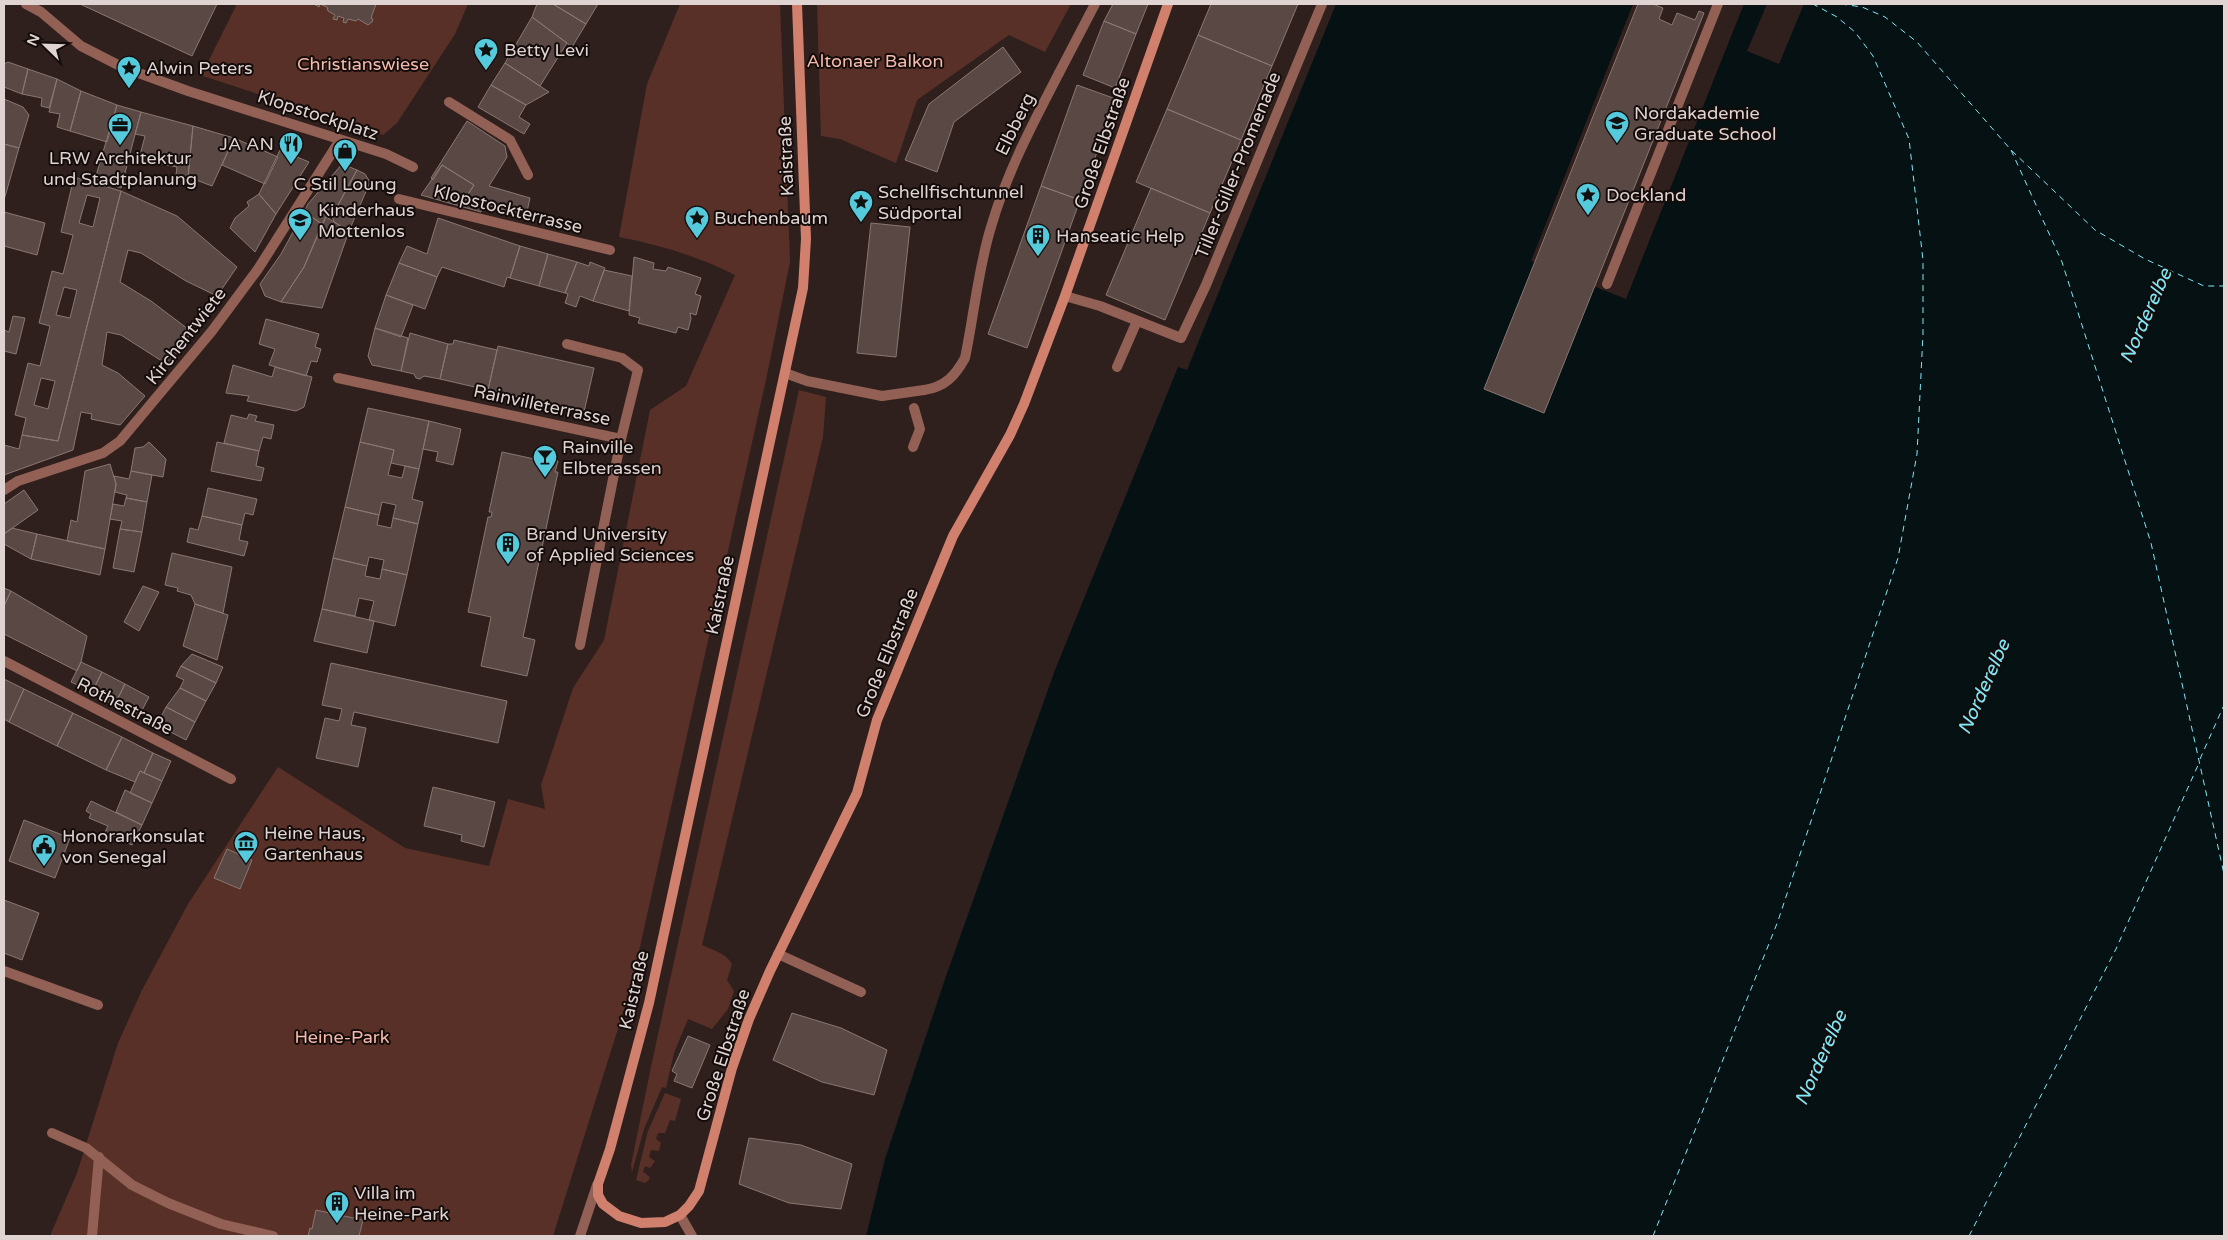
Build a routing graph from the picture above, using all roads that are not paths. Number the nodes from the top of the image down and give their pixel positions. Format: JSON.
{"nodes":[{"id":1,"x":26,"y":4,"type":"edge"},
{"id":2,"x":797,"y":4,"type":"edge"},
{"id":3,"x":1095,"y":4,"type":"edge"},
{"id":4,"x":1168,"y":4,"type":"edge"},
{"id":5,"x":1322,"y":4,"type":"edge"},
{"id":6,"x":1718,"y":4,"type":"edge"},
{"id":7,"x":449,"y":102,"type":"dead end"},
{"id":8,"x":340,"y":140,"type":"junction"},
{"id":9,"x":413,"y":167,"type":"dead end"},
{"id":10,"x":528,"y":175,"type":"dead end"},
{"id":11,"x":399,"y":199,"type":"dead end"},
{"id":12,"x":610,"y":250,"type":"dead end"},
{"id":13,"x":1607,"y":284,"type":"dead end"},
{"id":14,"x":1065,"y":296,"type":"junction"},
{"id":15,"x":1137,"y":321,"type":"junction"},
{"id":16,"x":568,"y":344,"type":"dead end"},
{"id":17,"x":1117,"y":368,"type":"dead end"},
{"id":18,"x":785,"y":373,"type":"junction"},
{"id":19,"x":338,"y":378,"type":"dead end"},
{"id":20,"x":914,"y":408,"type":"dead end"},
{"id":21,"x":621,"y":439,"type":"junction"},
{"id":22,"x":913,"y":447,"type":"dead end"},
{"id":23,"x":4,"y":490,"type":"edge"},
{"id":24,"x":580,"y":645,"type":"dead end"},
{"id":25,"x":4,"y":661,"type":"edge"},
{"id":26,"x":231,"y":779,"type":"dead end"},
{"id":27,"x":778,"y":954,"type":"junction"},
{"id":28,"x":4,"y":971,"type":"edge"},
{"id":29,"x":861,"y":992,"type":"dead end"},
{"id":30,"x":98,"y":1005,"type":"dead end"},
{"id":31,"x":52,"y":1133,"type":"dead end"},
{"id":32,"x":99,"y":1157,"type":"junction"},
{"id":33,"x":598,"y":1184,"type":"junction"},
{"id":34,"x":680,"y":1215,"type":"junction"},
{"id":35,"x":92,"y":1236,"type":"edge"},
{"id":36,"x":273,"y":1236,"type":"edge"},
{"id":37,"x":580,"y":1236,"type":"edge"},
{"id":38,"x":692,"y":1236,"type":"edge"}],
"edges":[{"from":1,"to":8,"type":"street","name":"Klopstockplatz"},
{"from":2,"to":18,"type":"street","name":"Kaistraße"},
{"from":3,"to":18,"type":"street","name":"Elbberg","bridge":true},
{"from":4,"to":14,"type":"street","name":"Große Elbstraße"},
{"from":5,"to":15,"type":"street","name":"Tiller-Giller-Promenade"},
{"from":6,"to":13,"type":"street"},
{"from":7,"to":10,"type":"street"},
{"from":8,"to":9,"type":"street","name":"Klopstockplatz"},
{"from":8,"to":23,"type":"street","name":"Kirchentwiete"},
{"from":11,"to":12,"type":"street","name":"Klopstockterrasse"},
{"from":14,"to":15,"type":"street"},
{"from":14,"to":27,"type":"street","name":"Große Elbstraße"},
{"from":15,"to":17,"type":"street"},
{"from":16,"to":21,"type":"street"},
{"from":18,"to":33,"type":"street","name":"Kaistraße"},
{"from":19,"to":21,"type":"street","name":"Rainvilleterrasse"},
{"from":20,"to":22,"type":"street"},
{"from":21,"to":24,"type":"street","name":"Rainvilleterrasse"},
{"from":25,"to":26,"type":"street","name":"Rothestraße"},
{"from":27,"to":29,"type":"street"},
{"from":27,"to":34,"type":"street","name":"Große Elbstraße"},
{"from":28,"to":30,"type":"street"},
{"from":31,"to":32,"type":"street"},
{"from":32,"to":35,"type":"street"},
{"from":32,"to":36,"type":"street"},
{"from":33,"to":34,"type":"street"},
{"from":33,"to":37,"type":"street"},
{"from":34,"to":38,"type":"street"}]}
